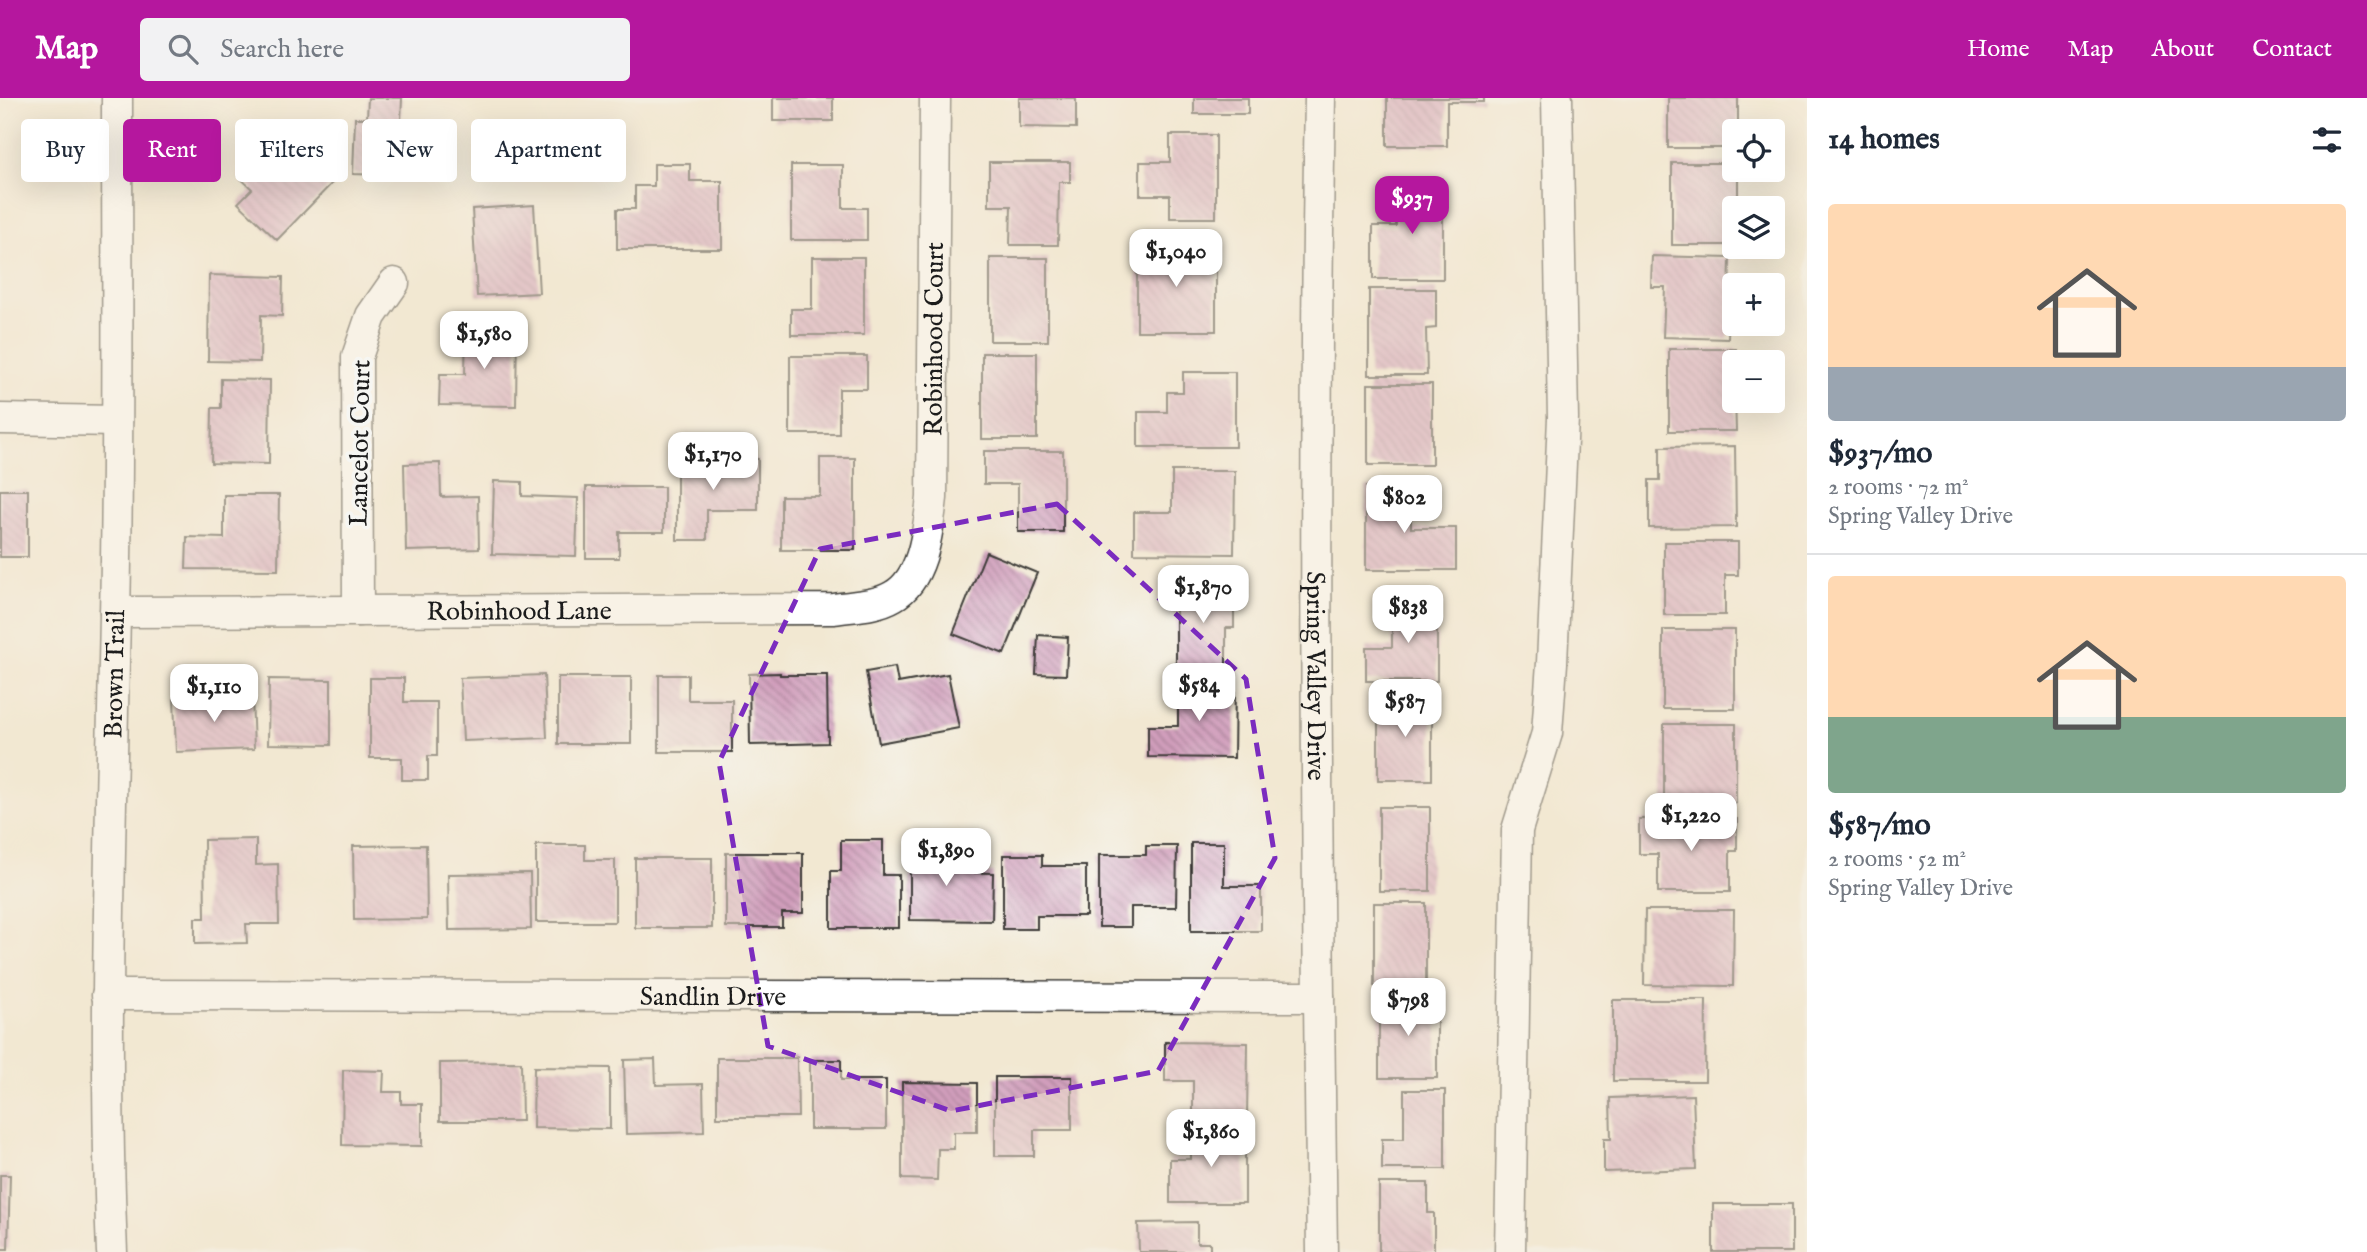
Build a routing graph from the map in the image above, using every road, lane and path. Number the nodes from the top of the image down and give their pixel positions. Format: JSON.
{"nodes":[{"id":1,"x":117,"y":98,"type":"edge"},
{"id":2,"x":935,"y":98,"type":"edge"},
{"id":3,"x":1320,"y":98,"type":"edge"},
{"id":4,"x":1557,"y":98,"type":"edge"},
{"id":5,"x":394,"y":283,"type":"dead end"},
{"id":6,"x":0,"y":419,"type":"edge"},
{"id":7,"x":117,"y":421,"type":"junction"},
{"id":8,"x":914,"y":576,"type":"joint"},
{"id":9,"x":358,"y":611,"type":"junction"},
{"id":10,"x":115,"y":612,"type":"junction"},
{"id":11,"x":107,"y":995,"type":"junction"},
{"id":12,"x":1319,"y":997,"type":"junction"},
{"id":13,"x":112,"y":1252,"type":"edge"},
{"id":14,"x":1322,"y":1252,"type":"edge"},
{"id":15,"x":1510,"y":1252,"type":"edge"}],
"edges":[{"from":1,"to":7,"type":"street","name":"Brown Trail"},
{"from":2,"to":8,"type":"street","name":"Robinhood Court"},
{"from":3,"to":12,"type":"street","name":"Spring Valley Drive"},
{"from":4,"to":15,"type":"street"},
{"from":5,"to":9,"type":"street","name":"Lancelot Court"},
{"from":6,"to":7,"type":"street"},
{"from":7,"to":10,"type":"street","name":"Brown Trail"},
{"from":8,"to":9,"type":"street","name":"Robinhood Lane"},
{"from":9,"to":10,"type":"street","name":"Robinhood Lane"},
{"from":10,"to":11,"type":"street","name":"Brown Trail"},
{"from":11,"to":12,"type":"street","name":"Sandlin Drive"},
{"from":11,"to":13,"type":"street","name":"Brown Trail"},
{"from":12,"to":14,"type":"street","name":"Spring Valley Drive"}]}
